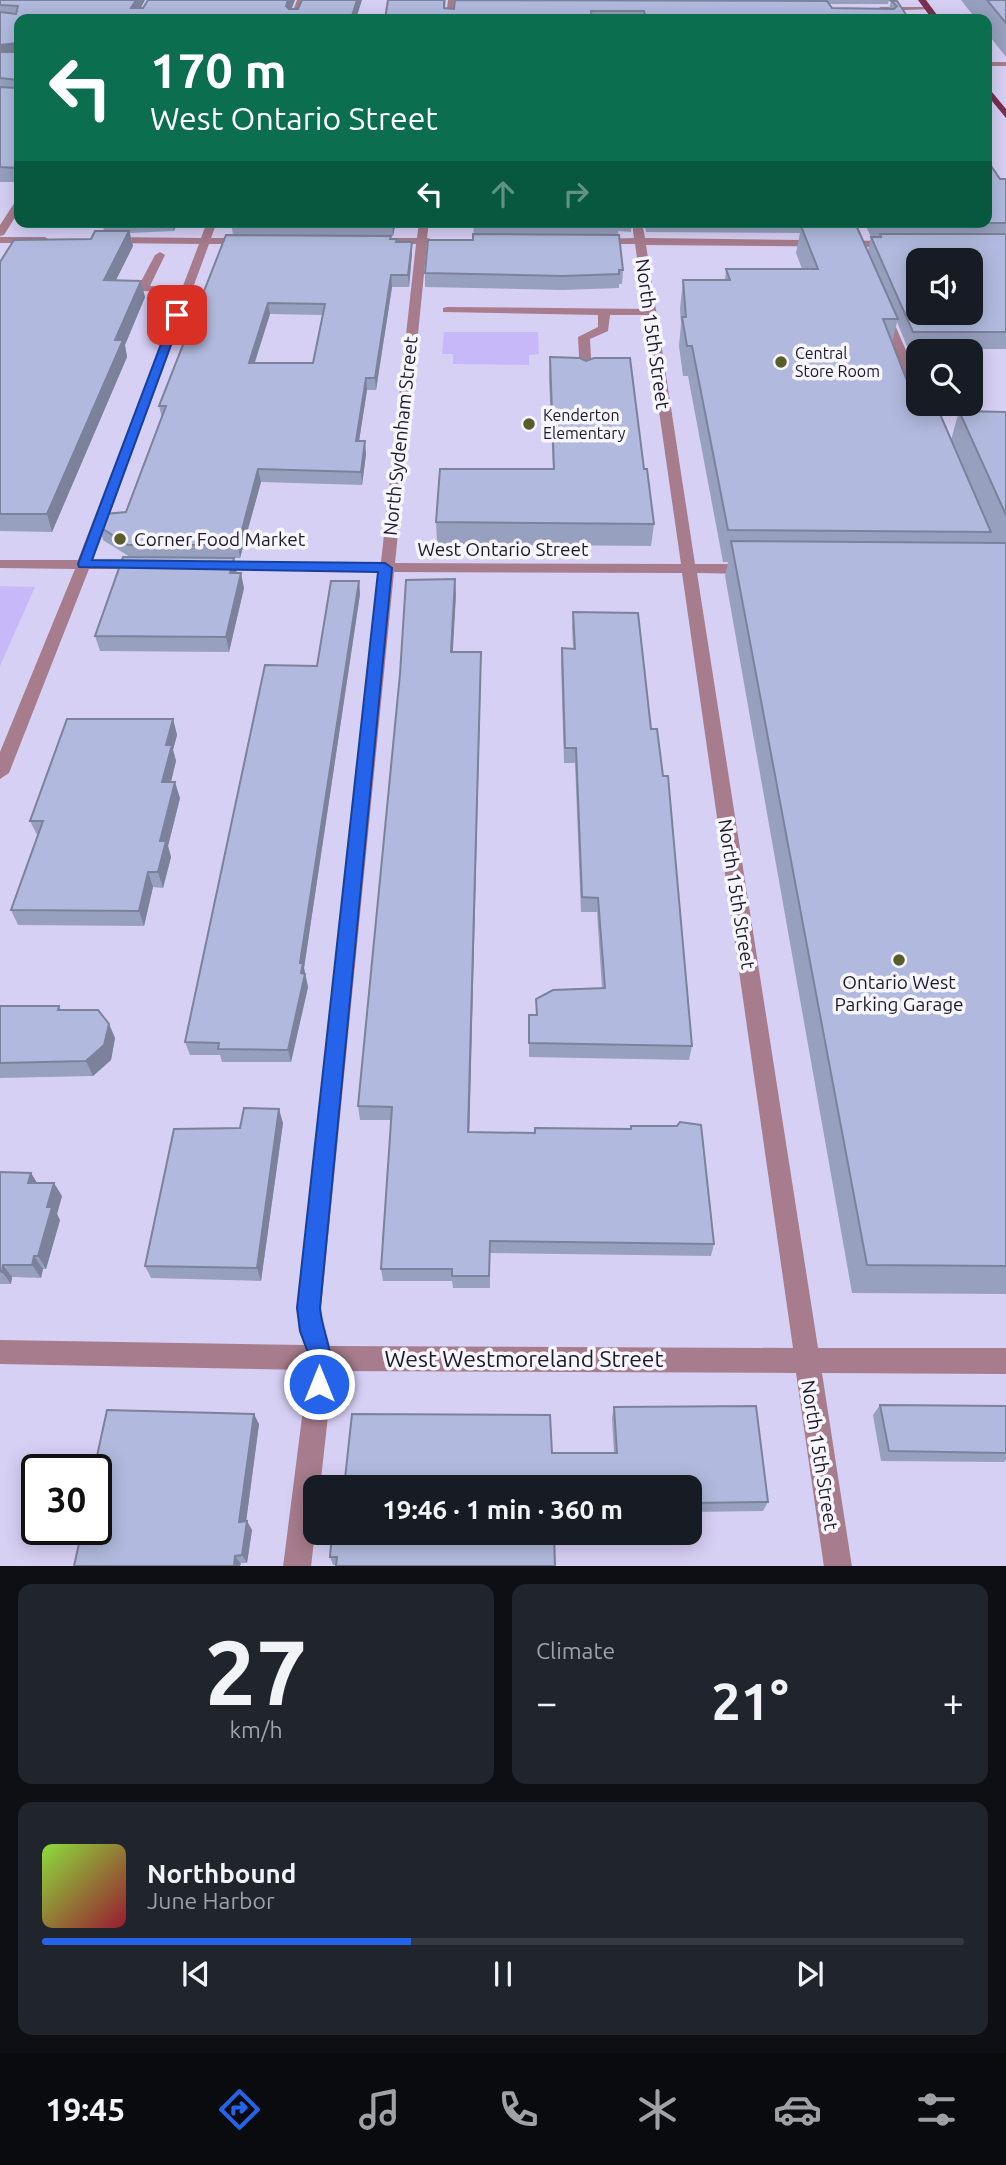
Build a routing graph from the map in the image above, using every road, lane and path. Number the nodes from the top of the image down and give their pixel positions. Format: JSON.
{"nodes":[{"id":1,"x":922,"y":0,"type":"edge"},
{"id":2,"x":929,"y":9,"type":"junction"},
{"id":3,"x":876,"y":14,"type":"edge"},
{"id":4,"x":932,"y":14,"type":"edge"},
{"id":5,"x":992,"y":96,"type":"edge"},
{"id":6,"x":1006,"y":115,"type":"edge"},
{"id":7,"x":14,"y":212,"type":"edge"},
{"id":8,"x":210,"y":228,"type":"edge"},
{"id":9,"x":423,"y":228,"type":"edge"},
{"id":10,"x":638,"y":232,"type":"edge"},
{"id":11,"x":0,"y":233,"type":"edge"},
{"id":12,"x":853,"y":238,"type":"junction"},
{"id":13,"x":0,"y":240,"type":"edge"},
{"id":14,"x":55,"y":240,"type":"edge"},
{"id":15,"x":96,"y":240,"type":"edge"},
{"id":16,"x":205,"y":241,"type":"junction"},
{"id":17,"x":259,"y":241,"type":"edge"},
{"id":18,"x":368,"y":241,"type":"edge"},
{"id":19,"x":422,"y":241,"type":"junction"},
{"id":20,"x":449,"y":241,"type":"edge"},
{"id":21,"x":585,"y":242,"type":"edge"},
{"id":22,"x":910,"y":244,"type":"edge"},
{"id":23,"x":160,"y":255,"type":"dead end"},
{"id":24,"x":860,"y":256,"type":"edge"},
{"id":25,"x":187,"y":290,"type":"junction"},
{"id":26,"x":881,"y":306,"type":"edge"},
{"id":27,"x":447,"y":310,"type":"dead end"},
{"id":28,"x":604,"y":312,"type":"junction"},
{"id":29,"x":650,"y":312,"type":"junction"},
{"id":30,"x":906,"y":365,"type":"edge"},
{"id":31,"x":586,"y":376,"type":"edge"},
{"id":32,"x":928,"y":416,"type":"edge"},
{"id":33,"x":944,"y":456,"type":"edge"},
{"id":34,"x":0,"y":564,"type":"edge"},
{"id":35,"x":84,"y":564,"type":"junction"},
{"id":36,"x":153,"y":565,"type":"edge"},
{"id":37,"x":194,"y":565,"type":"edge"},
{"id":38,"x":385,"y":568,"type":"junction"},
{"id":39,"x":688,"y":568,"type":"junction"},
{"id":40,"x":771,"y":569,"type":"edge"},
{"id":41,"x":0,"y":773,"type":"edge"},
{"id":42,"x":0,"y":1352,"type":"edge"},
{"id":43,"x":322,"y":1358,"type":"junction"},
{"id":44,"x":806,"y":1360,"type":"junction"},
{"id":45,"x":1006,"y":1361,"type":"edge"},
{"id":46,"x":297,"y":1566,"type":"edge"},
{"id":47,"x":838,"y":1566,"type":"edge"}],
"edges":[{"from":1,"to":2,"type":"main road"},
{"from":2,"to":3,"type":"street"},
{"from":2,"to":4,"type":"main road"},
{"from":5,"to":6,"type":"main road"},
{"from":7,"to":11,"type":"street"},
{"from":8,"to":16,"type":"street"},
{"from":9,"to":19,"type":"street","name":"North Sydenham Street"},
{"from":10,"to":12,"type":"street"},
{"from":10,"to":21,"type":"street"},
{"from":10,"to":29,"type":"street","name":"North 15th Street"},
{"from":12,"to":22,"type":"street"},
{"from":12,"to":24,"type":"street"},
{"from":13,"to":14,"type":"street"},
{"from":15,"to":16,"type":"street"},
{"from":16,"to":17,"type":"street"},
{"from":16,"to":25,"type":"street"},
{"from":18,"to":19,"type":"street"},
{"from":19,"to":20,"type":"street"},
{"from":19,"to":38,"type":"street","name":"North Sydenham Street"},
{"from":23,"to":25,"type":"street"},
{"from":25,"to":35,"type":"street"},
{"from":26,"to":30,"type":"street"},
{"from":27,"to":28,"type":"street"},
{"from":28,"to":29,"type":"street"},
{"from":28,"to":31,"type":"street"},
{"from":29,"to":39,"type":"street","name":"North 15th Street"},
{"from":32,"to":33,"type":"street"},
{"from":34,"to":35,"type":"street"},
{"from":35,"to":36,"type":"street"},
{"from":35,"to":41,"type":"street"},
{"from":37,"to":38,"type":"street","name":"West Ontario Street"},
{"from":38,"to":39,"type":"street","name":"West Ontario Street"},
{"from":38,"to":43,"type":"street","name":"North Sydenham Street"},
{"from":39,"to":40,"type":"street","name":"West Ontario Street"},
{"from":39,"to":44,"type":"street","name":"North 15th Street"},
{"from":42,"to":43,"type":"street","name":"West Westmoreland Street"},
{"from":43,"to":44,"type":"street","name":"West Westmoreland Street"},
{"from":43,"to":46,"type":"street","name":"North Sydenham Street"},
{"from":44,"to":45,"type":"street","name":"West Westmoreland Street"},
{"from":44,"to":47,"type":"street","name":"North 15th Street"}]}
